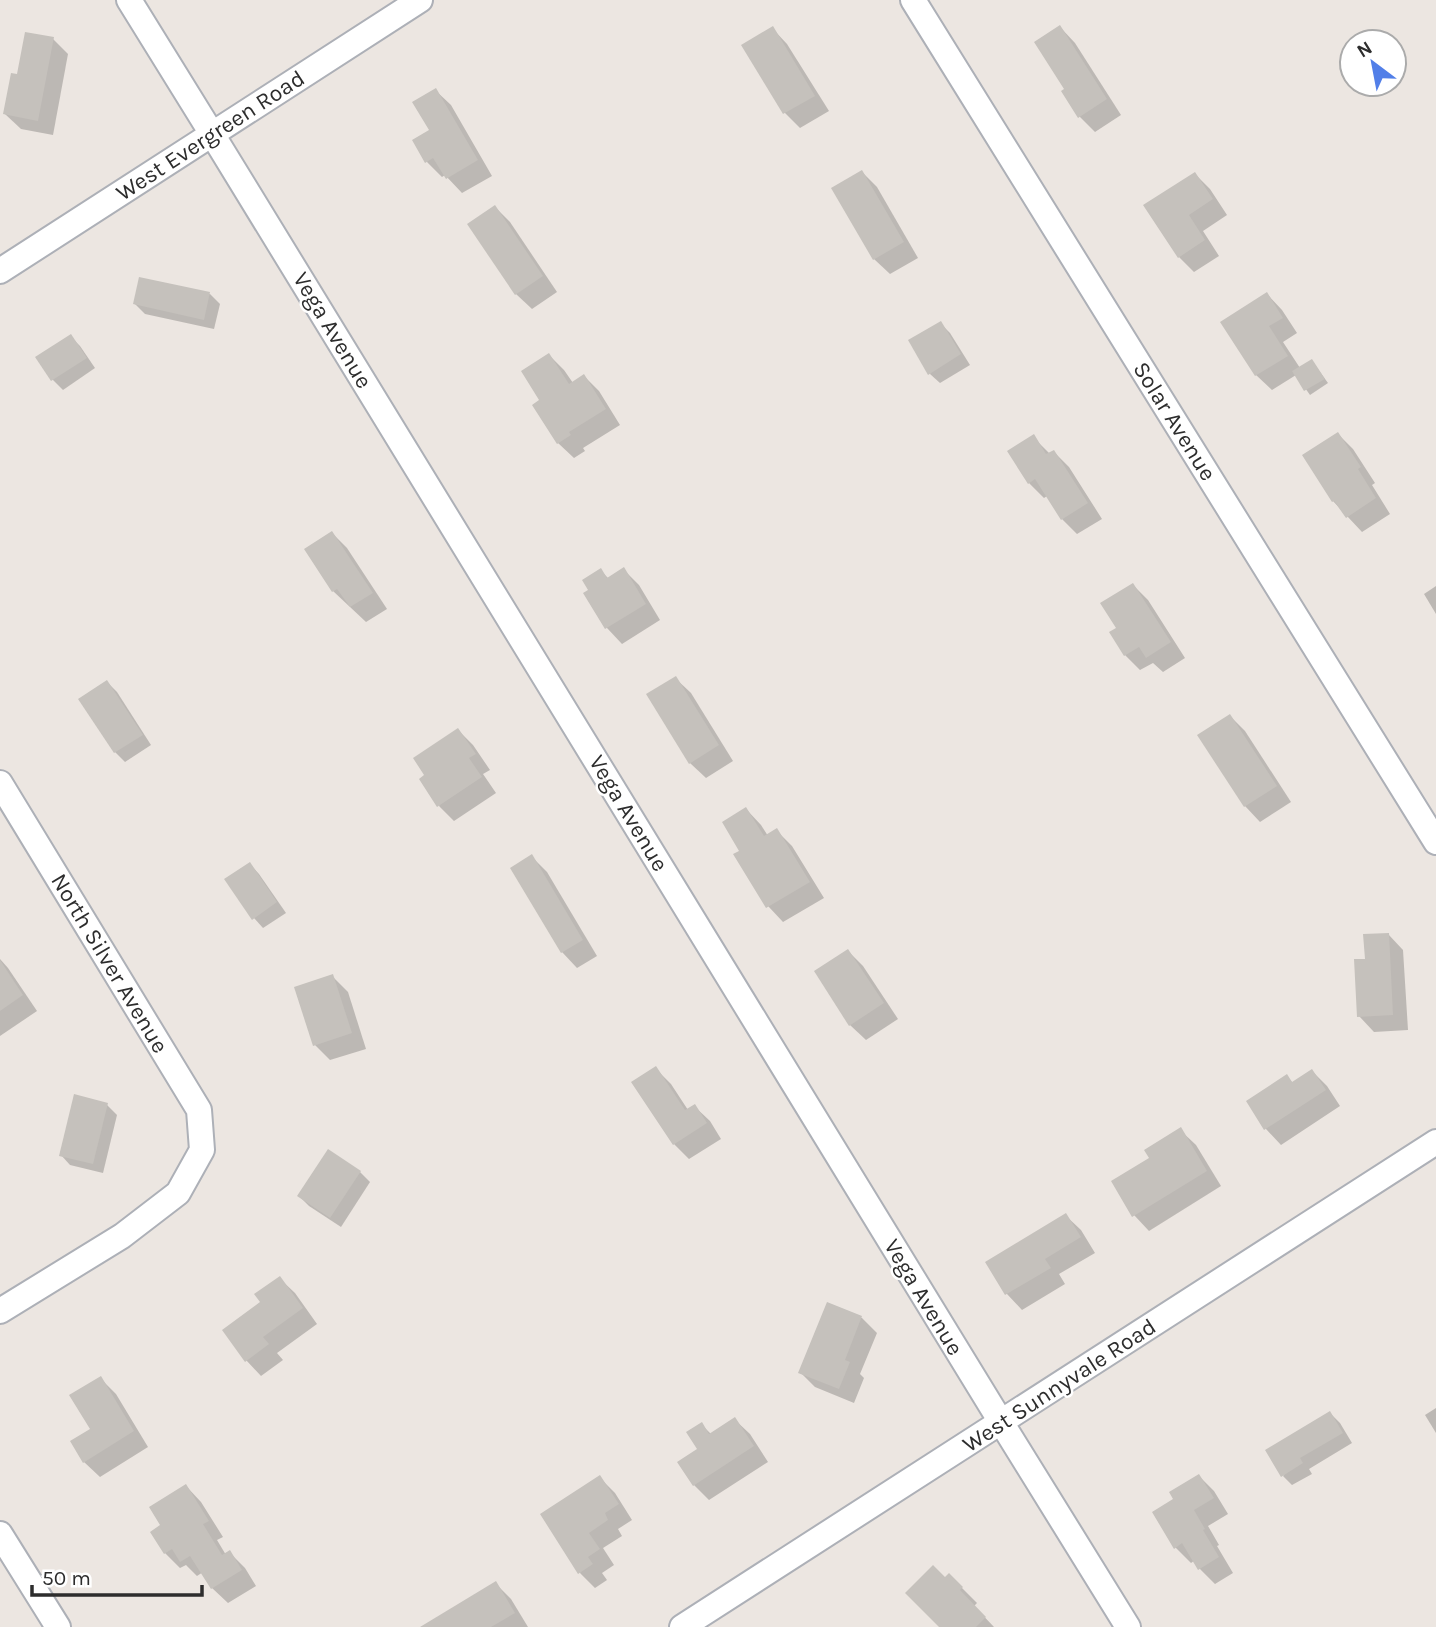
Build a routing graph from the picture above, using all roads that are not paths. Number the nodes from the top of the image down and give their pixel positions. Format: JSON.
{"nodes":[{"id":1,"x":129,"y":0,"type":"edge"},
{"id":2,"x":420,"y":0,"type":"edge"},
{"id":3,"x":914,"y":0,"type":"edge"},
{"id":4,"x":212,"y":134,"type":"junction"},
{"id":5,"x":0,"y":271,"type":"edge"},
{"id":6,"x":0,"y":783,"type":"edge"},
{"id":7,"x":1436,"y":842,"type":"edge"},
{"id":8,"x":1436,"y":1142,"type":"edge"},
{"id":9,"x":0,"y":1311,"type":"edge"},
{"id":10,"x":1001,"y":1422,"type":"junction"},
{"id":11,"x":0,"y":1534,"type":"edge"},
{"id":12,"x":58,"y":1627,"type":"edge"},
{"id":13,"x":682,"y":1627,"type":"edge"},
{"id":14,"x":1128,"y":1627,"type":"edge"}],
"edges":[{"from":1,"to":4,"type":"street","name":"Vega Avenue"},
{"from":2,"to":4,"type":"street","name":"West Evergreen Road"},
{"from":3,"to":7,"type":"street","name":"Solar Avenue"},
{"from":4,"to":5,"type":"street","name":"West Evergreen Road"},
{"from":4,"to":10,"type":"street","name":"Vega Avenue"},
{"from":6,"to":9,"type":"street","name":"North Silver Avenue"},
{"from":8,"to":10,"type":"street","name":"West Sunnyvale Road"},
{"from":10,"to":13,"type":"street","name":"West Sunnyvale Road"},
{"from":10,"to":14,"type":"street","name":"Vega Avenue"},
{"from":11,"to":12,"type":"street"}]}
